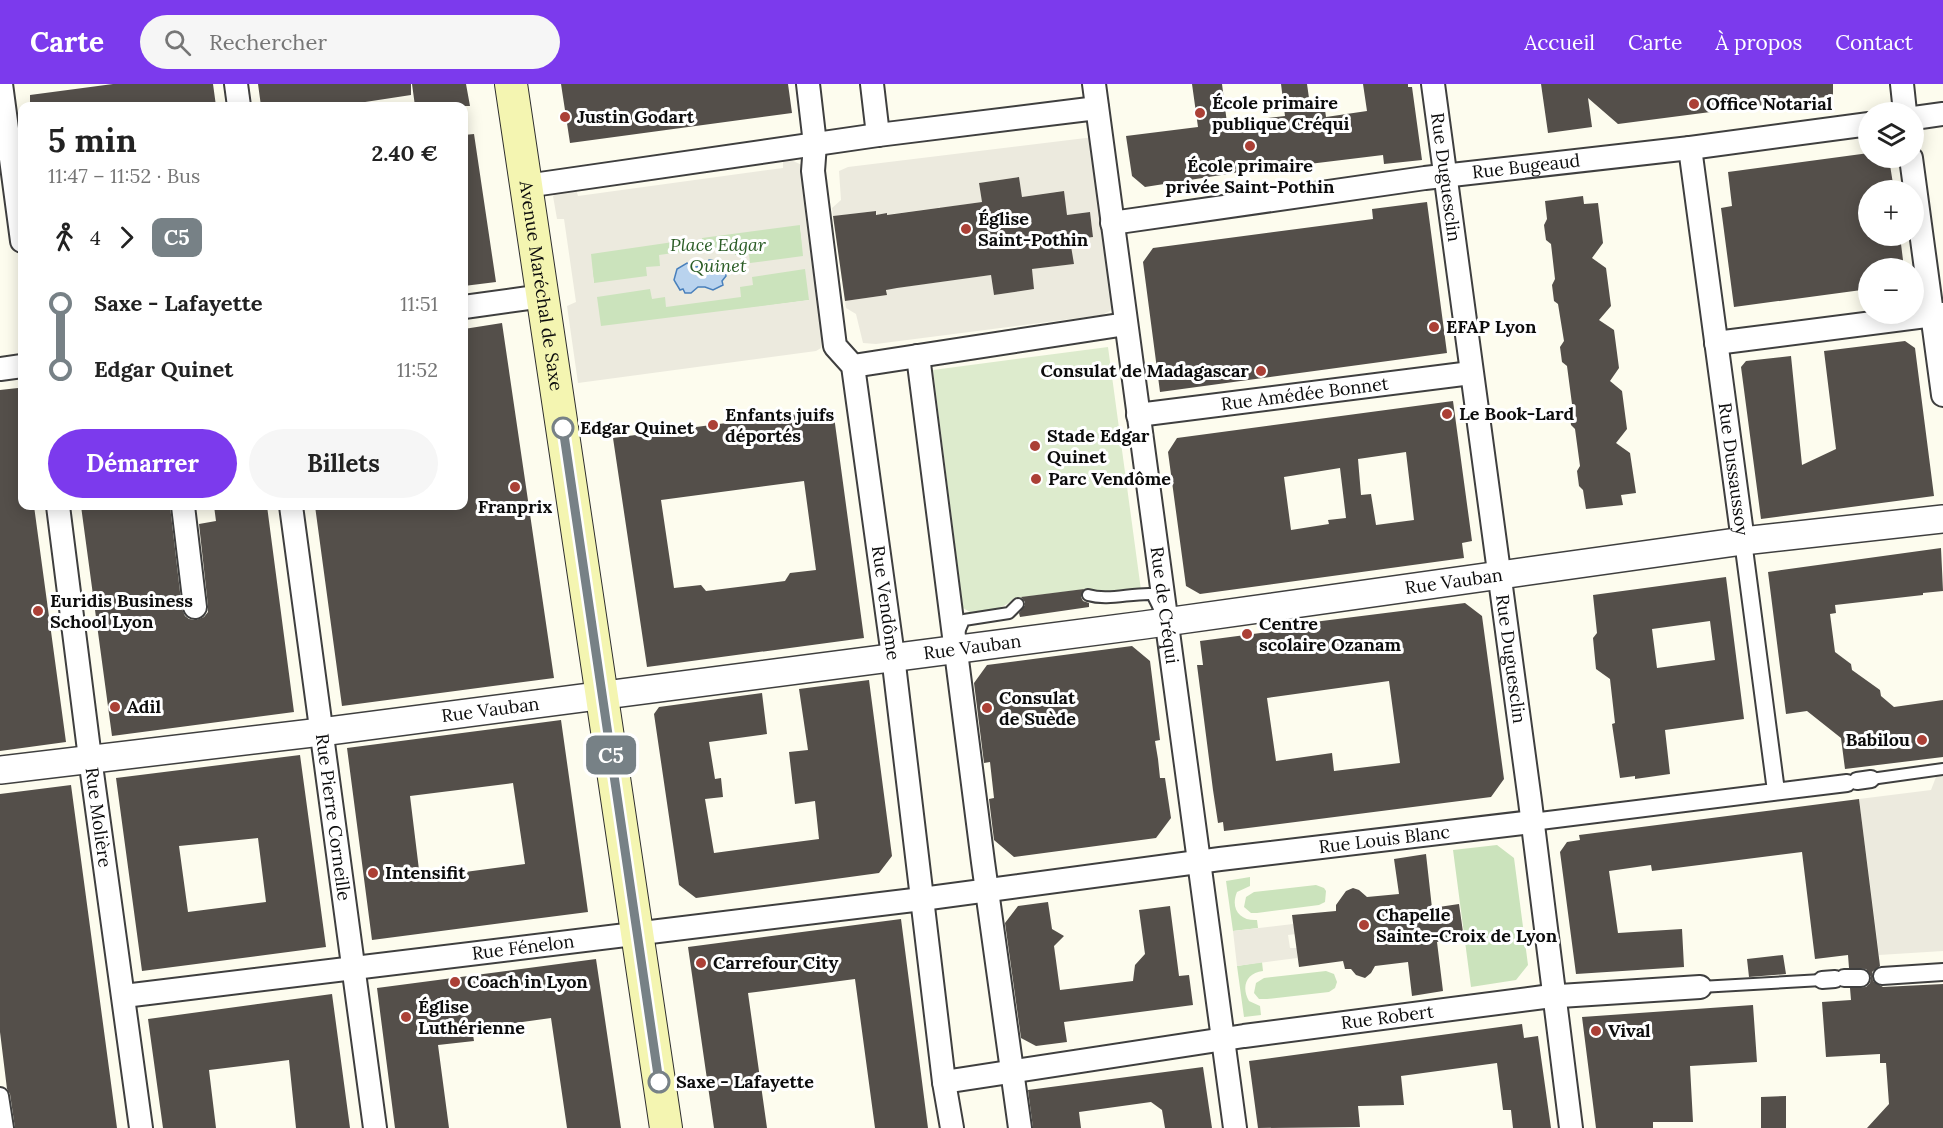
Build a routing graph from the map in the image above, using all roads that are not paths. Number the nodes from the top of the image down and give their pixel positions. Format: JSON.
{"nodes":[{"id":1,"x":1,"y":84,"type":"edge"},
{"id":2,"x":236,"y":84,"type":"edge"},
{"id":3,"x":511,"y":84,"type":"edge"},
{"id":4,"x":808,"y":84,"type":"edge"},
{"id":5,"x":872,"y":84,"type":"edge"},
{"id":6,"x":1094,"y":84,"type":"edge"},
{"id":7,"x":1433,"y":84,"type":"edge"},
{"id":8,"x":1902,"y":84,"type":"edge"},
{"id":9,"x":238,"y":102,"type":"edge"},
{"id":10,"x":1904,"y":102,"type":"edge"},
{"id":11,"x":1097,"y":108,"type":"junction"},
{"id":12,"x":1943,"y":114,"type":"edge"},
{"id":13,"x":1924,"y":117,"type":"edge"},
{"id":14,"x":1858,"y":125,"type":"edge"},
{"id":15,"x":878,"y":135,"type":"junction"},
{"id":16,"x":815,"y":144,"type":"junction"},
{"id":17,"x":1690,"y":148,"type":"junction"},
{"id":18,"x":1913,"y":168,"type":"edge"},
{"id":19,"x":1445,"y":176,"type":"junction"},
{"id":20,"x":526,"y":186,"type":"junction"},
{"id":21,"x":18,"y":211,"type":"edge"},
{"id":22,"x":1112,"y":223,"type":"junction"},
{"id":23,"x":543,"y":296,"type":"junction"},
{"id":24,"x":468,"y":306,"type":"edge"},
{"id":25,"x":1937,"y":315,"type":"edge"},
{"id":26,"x":1126,"y":324,"type":"junction"},
{"id":27,"x":1716,"y":343,"type":"junction"},
{"id":28,"x":918,"y":356,"type":"junction"},
{"id":29,"x":853,"y":366,"type":"junction"},
{"id":30,"x":18,"y":367,"type":"edge"},
{"id":31,"x":0,"y":369,"type":"edge"},
{"id":32,"x":1471,"y":373,"type":"junction"},
{"id":33,"x":1943,"y":395,"type":"edge"},
{"id":34,"x":1138,"y":416,"type":"junction"},
{"id":35,"x":59,"y":510,"type":"edge"},
{"id":36,"x":183,"y":510,"type":"edge"},
{"id":37,"x":292,"y":510,"type":"edge"},
{"id":38,"x":1943,"y":519,"type":"edge"},
{"id":39,"x":1743,"y":541,"type":"junction"},
{"id":40,"x":1498,"y":575,"type":"junction"},
{"id":41,"x":1088,"y":595,"type":"dead end"},
{"id":42,"x":1018,"y":604,"type":"dead end"},
{"id":43,"x":195,"y":608,"type":"dead end"},
{"id":44,"x":1167,"y":622,"type":"junction"},
{"id":45,"x":957,"y":648,"type":"junction"},
{"id":46,"x":893,"y":656,"type":"junction"},
{"id":47,"x":602,"y":694,"type":"junction"},
{"id":48,"x":321,"y":732,"type":"junction"},
{"id":49,"x":90,"y":758,"type":"junction"},
{"id":50,"x":1943,"y":769,"type":"edge"},
{"id":51,"x":0,"y":770,"type":"edge"},
{"id":52,"x":1858,"y":781,"type":"joint"},
{"id":53,"x":1776,"y":791,"type":"junction"},
{"id":54,"x":1532,"y":822,"type":"junction"},
{"id":55,"x":1198,"y":861,"type":"junction"},
{"id":56,"x":987,"y":890,"type":"junction"},
{"id":57,"x":922,"y":899,"type":"junction"},
{"id":58,"x":637,"y":932,"type":"junction"},
{"id":59,"x":354,"y":968,"type":"junction"},
{"id":60,"x":1943,"y":972,"type":"edge"},
{"id":61,"x":1882,"y":976,"type":"dead end"},
{"id":62,"x":1840,"y":979,"type":"dead end"},
{"id":63,"x":1700,"y":987,"type":"joint"},
{"id":64,"x":124,"y":996,"type":"junction"},
{"id":65,"x":1554,"y":996,"type":"junction"},
{"id":66,"x":1223,"y":1039,"type":"junction"},
{"id":67,"x":1013,"y":1071,"type":"junction"},
{"id":68,"x":944,"y":1082,"type":"junction"},
{"id":69,"x":0,"y":1096,"type":"edge"},
{"id":70,"x":5,"y":1128,"type":"edge"},
{"id":71,"x":141,"y":1128,"type":"edge"},
{"id":72,"x":375,"y":1128,"type":"edge"},
{"id":73,"x":666,"y":1128,"type":"edge"},
{"id":74,"x":952,"y":1128,"type":"edge"},
{"id":75,"x":1020,"y":1128,"type":"edge"},
{"id":76,"x":1235,"y":1128,"type":"edge"},
{"id":77,"x":1571,"y":1128,"type":"edge"}],
"edges":[{"from":1,"to":21,"type":"street"},
{"from":2,"to":9,"type":"street"},
{"from":3,"to":20,"type":"main road","name":"Avenue Maréchal de Saxe"},
{"from":4,"to":16,"type":"street"},
{"from":5,"to":15,"type":"street"},
{"from":6,"to":11,"type":"street","name":"Rue de Créqui"},
{"from":7,"to":19,"type":"street","name":"Rue Duguesclin"},
{"from":8,"to":10,"type":"street"},
{"from":11,"to":15,"type":"street"},
{"from":11,"to":22,"type":"street","name":"Rue de Créqui"},
{"from":12,"to":13,"type":"street"},
{"from":14,"to":17,"type":"street","name":"Rue Bugeaud"},
{"from":15,"to":16,"type":"street"},
{"from":16,"to":20,"type":"street"},
{"from":16,"to":29,"type":"street"},
{"from":17,"to":19,"type":"street","name":"Rue Bugeaud"},
{"from":17,"to":27,"type":"street","name":"Rue Dussaussoy"},
{"from":18,"to":25,"type":"street"},
{"from":19,"to":22,"type":"street","name":"Rue Bugeaud"},
{"from":19,"to":32,"type":"street","name":"Rue Duguesclin"},
{"from":20,"to":23,"type":"main road","name":"Avenue Maréchal de Saxe"},
{"from":22,"to":26,"type":"street","name":"Rue de Créqui"},
{"from":23,"to":24,"type":"street"},
{"from":23,"to":47,"type":"main road","name":"Avenue Maréchal de Saxe"},
{"from":25,"to":27,"type":"street"},
{"from":25,"to":33,"type":"street"},
{"from":26,"to":28,"type":"street"},
{"from":26,"to":34,"type":"street","name":"Rue de Créqui"},
{"from":27,"to":39,"type":"street","name":"Rue Dussaussoy"},
{"from":28,"to":29,"type":"street"},
{"from":28,"to":45,"type":"street"},
{"from":29,"to":46,"type":"street","name":"Rue Vendôme"},
{"from":30,"to":31,"type":"street"},
{"from":32,"to":34,"type":"street","name":"Rue Amédée Bonnet"},
{"from":32,"to":40,"type":"street","name":"Rue Duguesclin"},
{"from":34,"to":44,"type":"street","name":"Rue de Créqui"},
{"from":35,"to":49,"type":"street","name":"Rue Molière"},
{"from":36,"to":43,"type":"street"},
{"from":37,"to":48,"type":"street","name":"Rue Pierre Corneille"},
{"from":38,"to":39,"type":"street","name":"Rue Vauban"},
{"from":39,"to":40,"type":"street","name":"Rue Vauban"},
{"from":39,"to":53,"type":"street","name":"Rue Dussaussoy"},
{"from":40,"to":44,"type":"street","name":"Rue Vauban"},
{"from":40,"to":54,"type":"street","name":"Rue Duguesclin"},
{"from":41,"to":44,"type":"lane"},
{"from":42,"to":45,"type":"lane"},
{"from":44,"to":45,"type":"street","name":"Rue Vauban"},
{"from":44,"to":55,"type":"street","name":"Rue de Créqui"},
{"from":45,"to":46,"type":"street","name":"Rue Vauban"},
{"from":45,"to":56,"type":"street"},
{"from":46,"to":47,"type":"street","name":"Rue Vauban"},
{"from":46,"to":57,"type":"street","name":"Rue Vendôme"},
{"from":47,"to":48,"type":"street","name":"Rue Vauban"},
{"from":47,"to":58,"type":"main road","name":"Avenue Maréchal de Saxe"},
{"from":48,"to":49,"type":"street","name":"Rue Vauban"},
{"from":48,"to":59,"type":"street","name":"Rue Pierre Corneille"},
{"from":49,"to":51,"type":"street","name":"Rue Vauban"},
{"from":49,"to":64,"type":"street","name":"Rue Molière"},
{"from":50,"to":52,"type":"lane","name":"Rue Louis Blanc"},
{"from":52,"to":53,"type":"street","name":"Rue Louis Blanc"},
{"from":53,"to":54,"type":"street","name":"Rue Louis Blanc"},
{"from":54,"to":55,"type":"street","name":"Rue Louis Blanc"},
{"from":54,"to":65,"type":"street","name":"Rue Duguesclin"},
{"from":55,"to":56,"type":"street","name":"Rue Louis Blanc"},
{"from":55,"to":66,"type":"street","name":"Rue de Créqui"},
{"from":56,"to":57,"type":"street","name":"Rue Louis Blanc"},
{"from":56,"to":67,"type":"street"},
{"from":57,"to":58,"type":"street","name":"Rue Fénelon"},
{"from":57,"to":68,"type":"street","name":"Rue Vendôme"},
{"from":58,"to":59,"type":"street","name":"Rue Fénelon"},
{"from":58,"to":73,"type":"main road","name":"Avenue Maréchal de Saxe"},
{"from":59,"to":64,"type":"street","name":"Rue Fénelon"},
{"from":59,"to":72,"type":"street","name":"Rue Pierre Corneille"},
{"from":60,"to":61,"type":"street"},
{"from":62,"to":63,"type":"lane","name":"Rue Robert"},
{"from":63,"to":65,"type":"street","name":"Rue Robert"},
{"from":64,"to":71,"type":"street","name":"Rue Molière"},
{"from":65,"to":66,"type":"street","name":"Rue Robert"},
{"from":65,"to":77,"type":"street","name":"Rue Duguesclin"},
{"from":66,"to":67,"type":"street","name":"Rue Robert"},
{"from":66,"to":76,"type":"street","name":"Rue de Créqui"},
{"from":67,"to":68,"type":"street","name":"Rue Robert"},
{"from":67,"to":75,"type":"street"},
{"from":68,"to":74,"type":"street","name":"Rue Vendôme"},
{"from":69,"to":70,"type":"street"}]}
